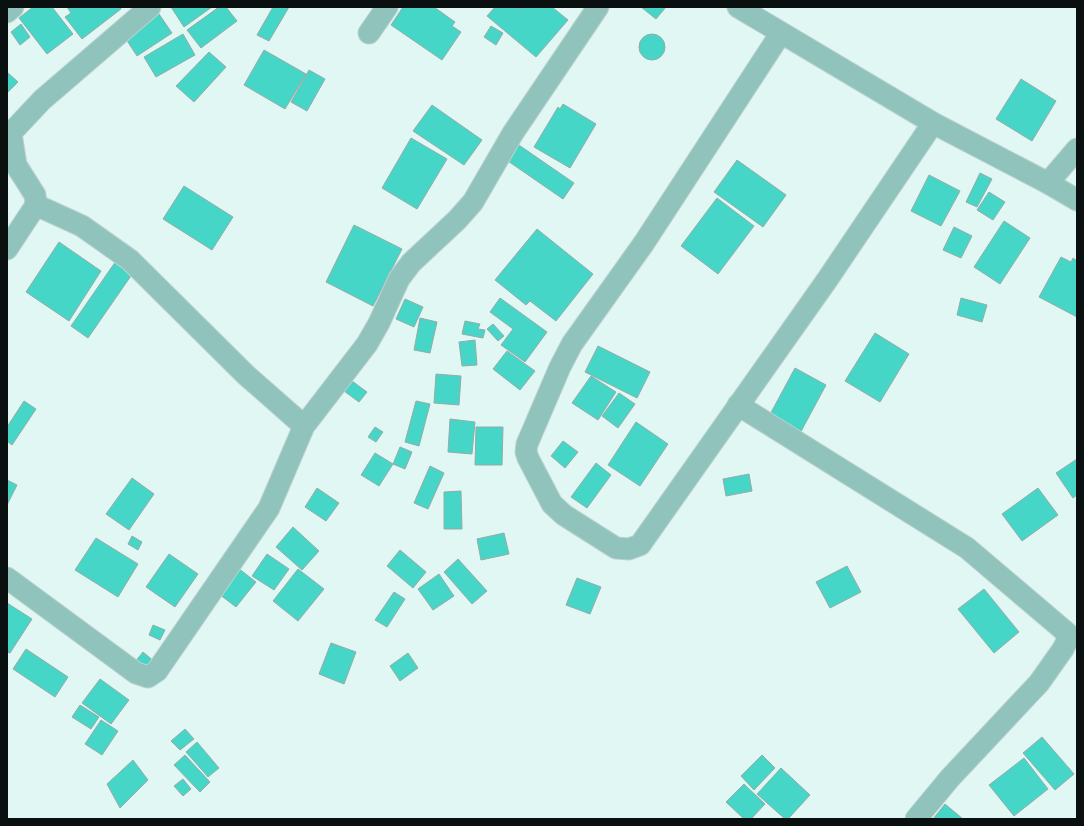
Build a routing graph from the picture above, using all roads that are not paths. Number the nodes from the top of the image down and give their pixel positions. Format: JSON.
{"nodes":[{"id":1,"x":13,"y":7,"type":"edge"},
{"id":2,"x":150,"y":7,"type":"edge"},
{"id":3,"x":387,"y":7,"type":"edge"},
{"id":4,"x":598,"y":7,"type":"edge"},
{"id":5,"x":738,"y":7,"type":"edge"},
{"id":6,"x":7,"y":12,"type":"edge"},
{"id":7,"x":369,"y":33,"type":"dead end"},
{"id":8,"x":780,"y":34,"type":"junction"},
{"id":9,"x":933,"y":123,"type":"junction"},
{"id":10,"x":1077,"y":149,"type":"edge"},
{"id":11,"x":1048,"y":183,"type":"junction"},
{"id":12,"x":1077,"y":200,"type":"edge"},
{"id":13,"x":36,"y":205,"type":"junction"},
{"id":14,"x":7,"y":249,"type":"edge"},
{"id":15,"x":738,"y":405,"type":"junction"},
{"id":16,"x":304,"y":426,"type":"junction"},
{"id":17,"x":7,"y":578,"type":"edge"},
{"id":18,"x":916,"y":819,"type":"edge"}],
"edges":[{"from":1,"to":6,"type":"street"},
{"from":2,"to":13,"type":"street"},
{"from":3,"to":7,"type":"street"},
{"from":4,"to":16,"type":"street"},
{"from":5,"to":8,"type":"street"},
{"from":8,"to":9,"type":"street"},
{"from":8,"to":15,"type":"street"},
{"from":9,"to":11,"type":"street"},
{"from":9,"to":15,"type":"street"},
{"from":10,"to":11,"type":"street"},
{"from":11,"to":12,"type":"street"},
{"from":13,"to":14,"type":"street"},
{"from":13,"to":16,"type":"street"},
{"from":15,"to":18,"type":"street"},
{"from":16,"to":17,"type":"street"}]}
